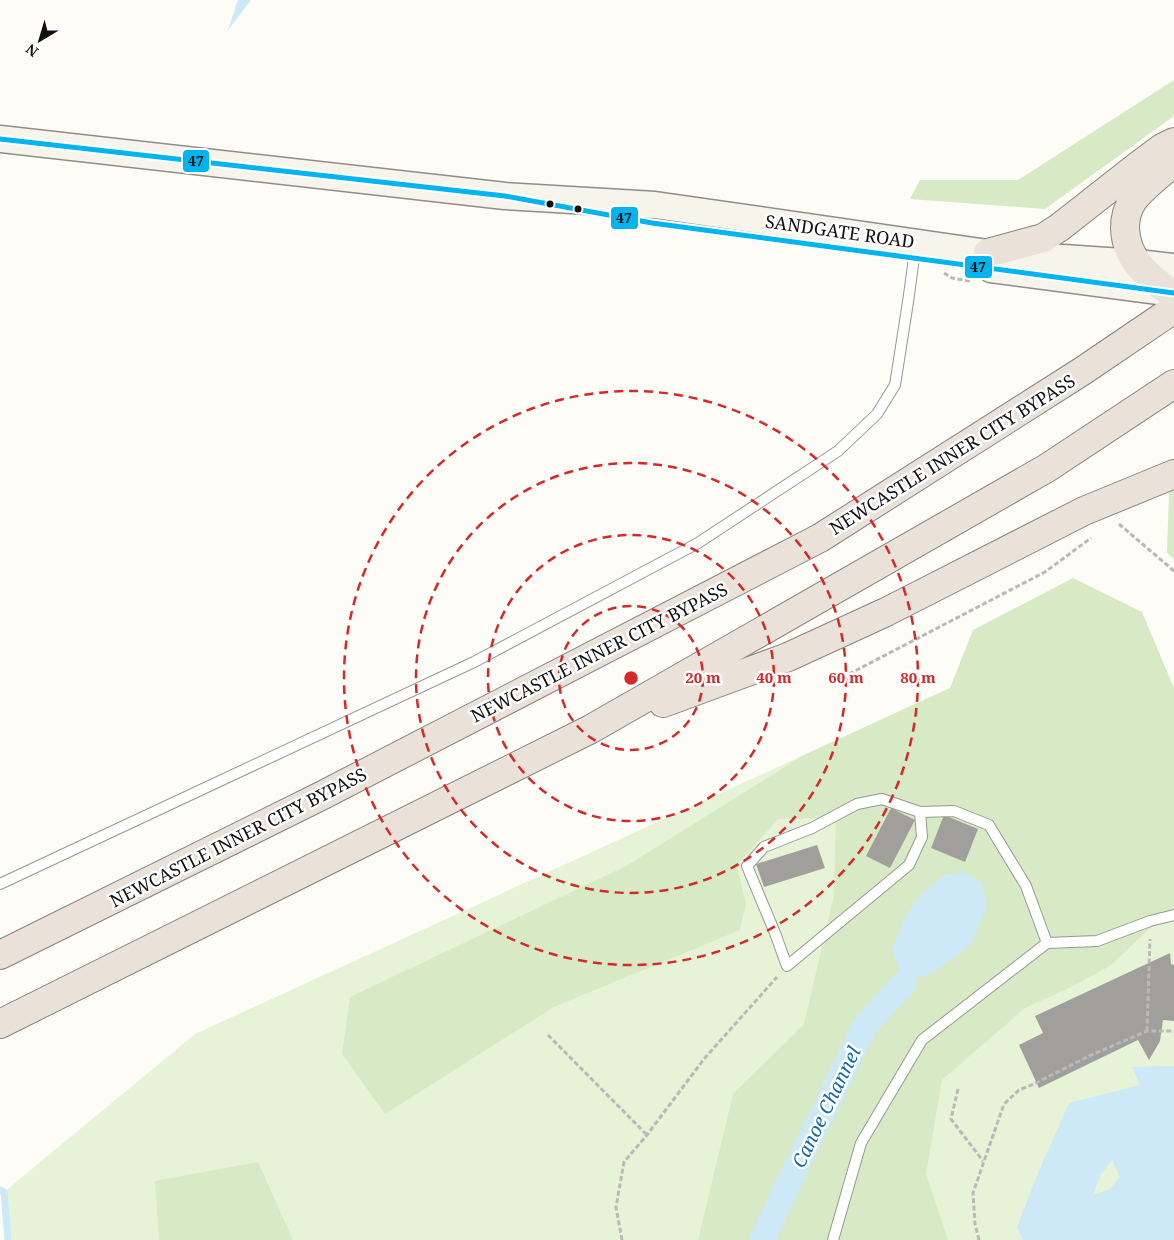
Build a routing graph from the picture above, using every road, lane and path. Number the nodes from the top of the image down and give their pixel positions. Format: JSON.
{"nodes":[{"id":1,"x":0,"y":139,"type":"edge"},
{"id":2,"x":1174,"y":142,"type":"edge"},
{"id":3,"x":1174,"y":162,"type":"edge"},
{"id":4,"x":505,"y":196,"type":"junction"},
{"id":5,"x":988,"y":253,"type":"junction"},
{"id":6,"x":914,"y":258,"type":"junction"},
{"id":7,"x":1137,"y":262,"type":"junction"},
{"id":8,"x":1173,"y":290,"type":"edge"},
{"id":9,"x":1174,"y":384,"type":"edge"},
{"id":10,"x":1174,"y":474,"type":"edge"},
{"id":11,"x":1115,"y":521,"type":"dead end"},
{"id":12,"x":1092,"y":538,"type":"dead end"},
{"id":13,"x":1174,"y":571,"type":"edge"},
{"id":14,"x":849,"y":674,"type":"dead end"},
{"id":15,"x":591,"y":729,"type":"junction"},
{"id":16,"x":920,"y":812,"type":"junction"},
{"id":17,"x":0,"y":884,"type":"edge"},
{"id":18,"x":1174,"y":915,"type":"edge"},
{"id":19,"x":1150,"y":921,"type":"junction"},
{"id":20,"x":1047,"y":943,"type":"junction"},
{"id":21,"x":0,"y":956,"type":"edge"},
{"id":22,"x":787,"y":966,"type":"junction"},
{"id":23,"x":0,"y":1024,"type":"edge"},
{"id":24,"x":1147,"y":1031,"type":"junction"},
{"id":25,"x":1174,"y":1032,"type":"edge"},
{"id":26,"x":548,"y":1034,"type":"dead end"},
{"id":27,"x":958,"y":1089,"type":"dead end"},
{"id":28,"x":647,"y":1135,"type":"junction"},
{"id":29,"x":983,"y":1161,"type":"junction"},
{"id":30,"x":622,"y":1240,"type":"edge"},
{"id":31,"x":833,"y":1240,"type":"edge"},
{"id":32,"x":979,"y":1240,"type":"edge"}],
"edges":[{"from":1,"to":4,"type":"main road","name":"SANDGATE ROAD"},
{"from":2,"to":5,"type":"highway"},
{"from":3,"to":7,"type":"highway"},
{"from":4,"to":5,"type":"main road","name":"SANDGATE ROAD"},
{"from":4,"to":6,"type":"main road","name":"SANDGATE ROAD"},
{"from":5,"to":7,"type":"main road","name":"SANDGATE ROAD"},
{"from":6,"to":8,"type":"main road","name":"SANDGATE ROAD"},
{"from":6,"to":17,"type":"lane"},
{"from":7,"to":8,"type":"highway"},
{"from":8,"to":21,"type":"highway","name":"NEWCASTLE INNER CITY BYPASS"},
{"from":9,"to":15,"type":"highway"},
{"from":10,"to":15,"type":"highway"},
{"from":11,"to":13,"type":"path"},
{"from":12,"to":14,"type":"path"},
{"from":15,"to":23,"type":"highway"},
{"from":16,"to":20,"type":"lane"},
{"from":16,"to":22,"type":"lane"},
{"from":16,"to":22,"type":"lane"},
{"from":18,"to":19,"type":"lane"},
{"from":19,"to":20,"type":"lane"},
{"from":19,"to":24,"type":"path"},
{"from":20,"to":31,"type":"lane"},
{"from":22,"to":28,"type":"path"},
{"from":24,"to":25,"type":"path"},
{"from":24,"to":29,"type":"path"},
{"from":26,"to":28,"type":"path"},
{"from":27,"to":29,"type":"path"},
{"from":28,"to":30,"type":"path"},
{"from":29,"to":32,"type":"path"}]}
